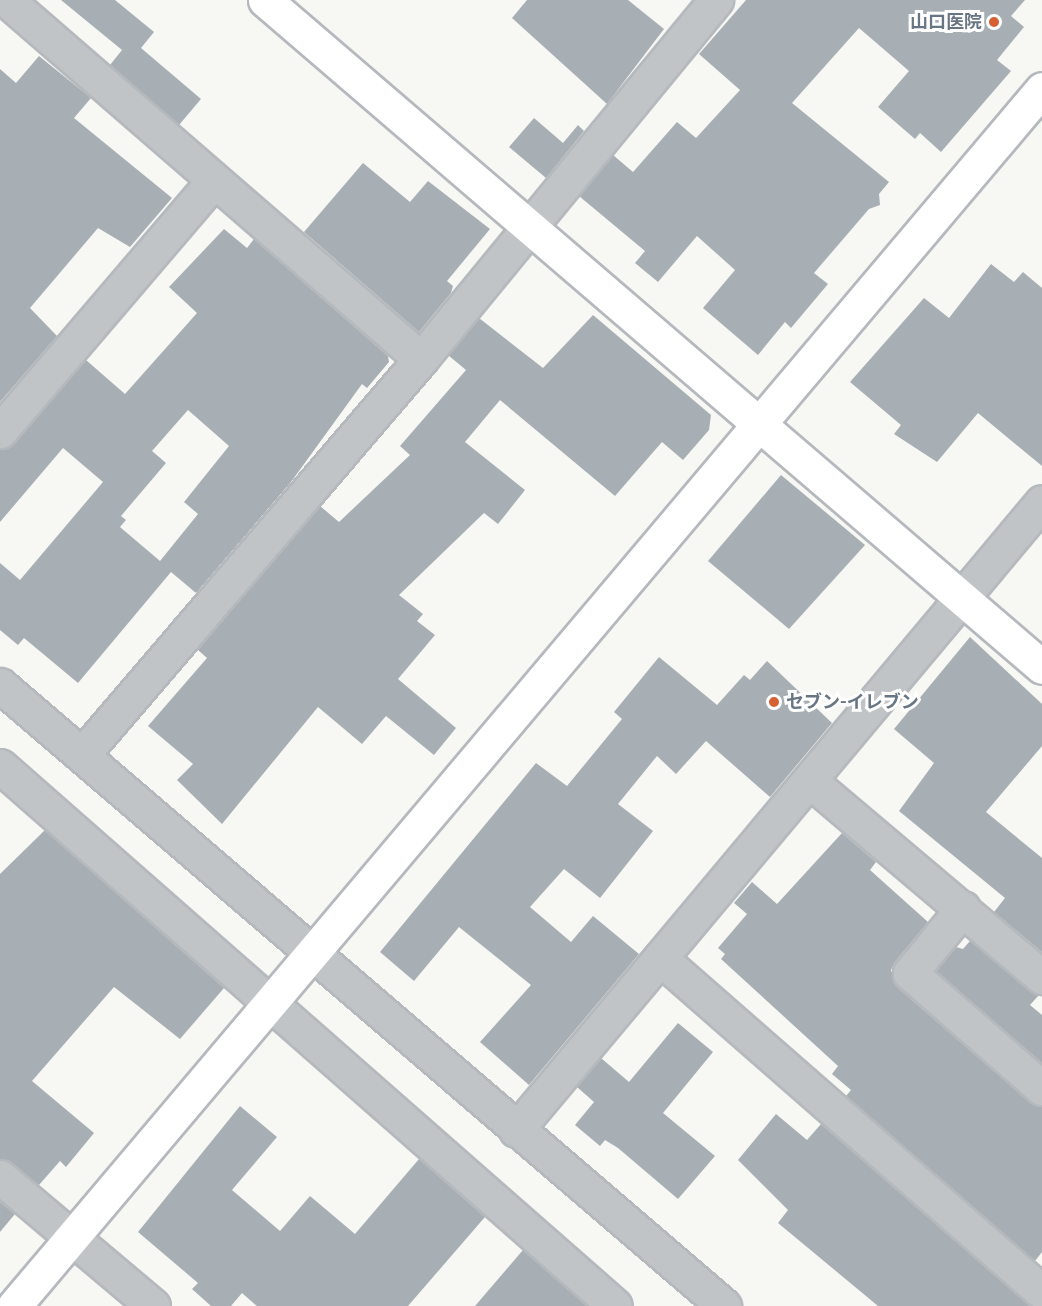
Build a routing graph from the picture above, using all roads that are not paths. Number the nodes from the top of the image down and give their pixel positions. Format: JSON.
{"nodes":[{"id":1,"x":266,"y":0,"type":"edge"},
{"id":2,"x":716,"y":0,"type":"edge"},
{"id":3,"x":7,"y":5,"type":"edge"},
{"id":4,"x":1042,"y":89,"type":"edge"},
{"id":5,"x":213,"y":182,"type":"junction"},
{"id":6,"x":530,"y":225,"type":"junction"},
{"id":7,"x":421,"y":359,"type":"junction"},
{"id":8,"x":762,"y":424,"type":"junction"},
{"id":9,"x":0,"y":431,"type":"edge"},
{"id":10,"x":1042,"y":502,"type":"edge"},
{"id":11,"x":963,"y":600,"type":"junction"},
{"id":12,"x":1042,"y":668,"type":"edge"},
{"id":13,"x":0,"y":686,"type":"edge"},
{"id":14,"x":82,"y":755,"type":"junction"},
{"id":15,"x":0,"y":766,"type":"edge"},
{"id":16,"x":810,"y":781,"type":"junction"},
{"id":17,"x":963,"y":908,"type":"junction"},
{"id":18,"x":313,"y":957,"type":"junction"},
{"id":19,"x":660,"y":958,"type":"junction"},
{"id":20,"x":1042,"y":977,"type":"edge"},
{"id":21,"x":272,"y":1008,"type":"junction"},
{"id":22,"x":1042,"y":1088,"type":"edge"},
{"id":23,"x":516,"y":1130,"type":"junction"},
{"id":24,"x":0,"y":1177,"type":"edge"},
{"id":25,"x":72,"y":1238,"type":"junction"},
{"id":26,"x":1042,"y":1292,"type":"edge"},
{"id":27,"x":14,"y":1306,"type":"edge"},
{"id":28,"x":153,"y":1306,"type":"edge"},
{"id":29,"x":615,"y":1306,"type":"edge"},
{"id":30,"x":724,"y":1306,"type":"edge"}],
"edges":[{"from":1,"to":6,"type":"street"},
{"from":2,"to":6,"type":"street"},
{"from":3,"to":5,"type":"street"},
{"from":4,"to":8,"type":"street"},
{"from":5,"to":7,"type":"street"},
{"from":5,"to":9,"type":"street"},
{"from":6,"to":7,"type":"street"},
{"from":6,"to":8,"type":"street"},
{"from":7,"to":14,"type":"street"},
{"from":8,"to":11,"type":"street"},
{"from":8,"to":18,"type":"street"},
{"from":10,"to":11,"type":"street"},
{"from":11,"to":12,"type":"street"},
{"from":11,"to":16,"type":"street"},
{"from":13,"to":14,"type":"street"},
{"from":14,"to":18,"type":"street"},
{"from":15,"to":21,"type":"street"},
{"from":16,"to":17,"type":"street"},
{"from":16,"to":19,"type":"street"},
{"from":17,"to":20,"type":"street"},
{"from":17,"to":22,"type":"street"},
{"from":18,"to":21,"type":"street"},
{"from":18,"to":23,"type":"street"},
{"from":19,"to":23,"type":"street"},
{"from":19,"to":26,"type":"street"},
{"from":21,"to":25,"type":"street"},
{"from":21,"to":29,"type":"street"},
{"from":23,"to":30,"type":"street"},
{"from":24,"to":25,"type":"street"},
{"from":25,"to":27,"type":"street"},
{"from":25,"to":28,"type":"street"}]}
